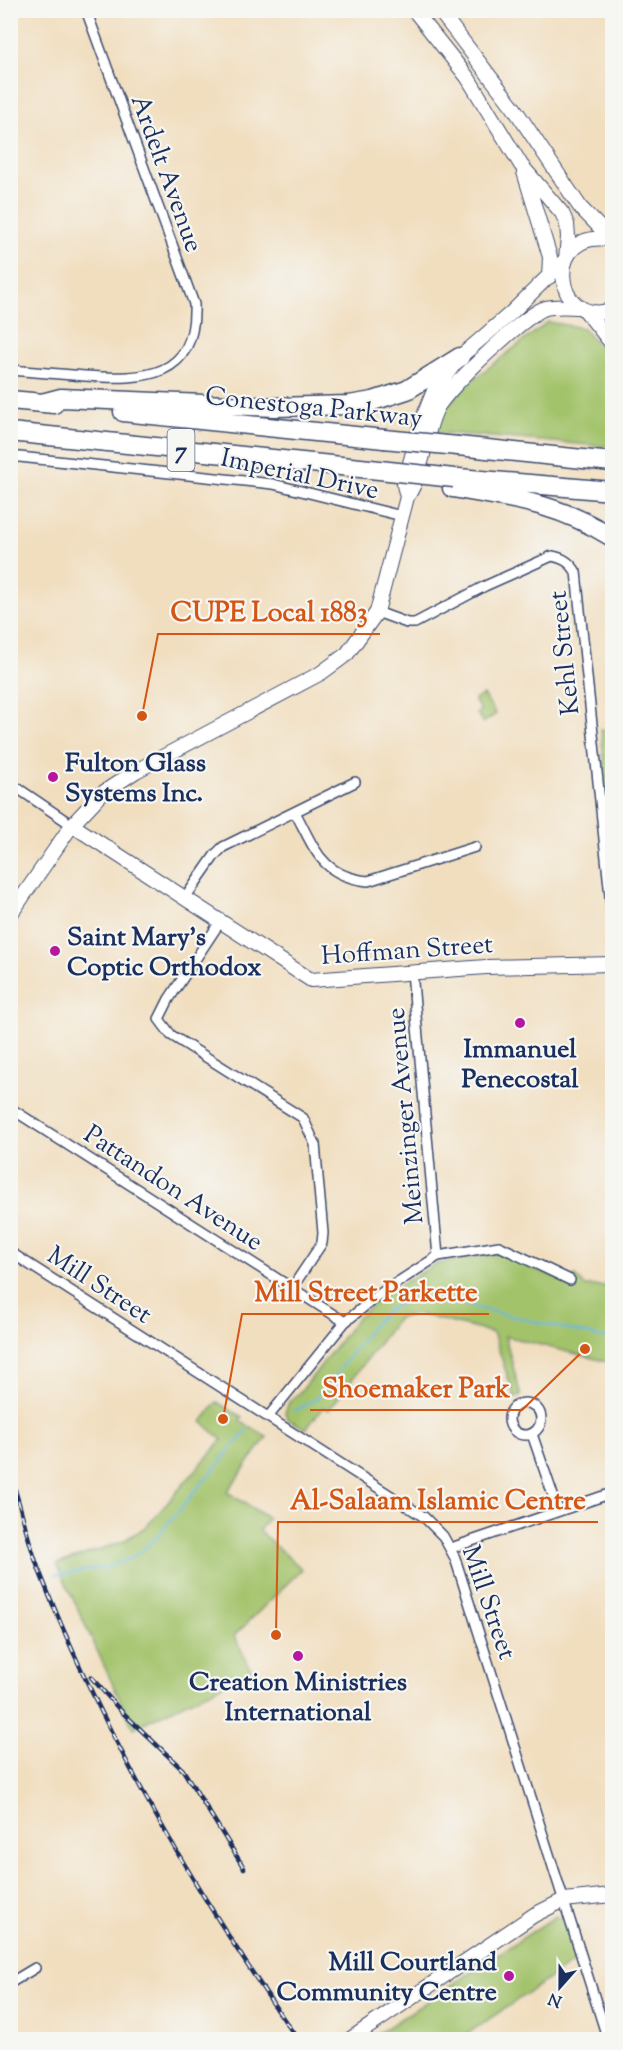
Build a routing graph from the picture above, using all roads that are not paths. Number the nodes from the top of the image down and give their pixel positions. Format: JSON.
{"nodes":[{"id":1,"x":86,"y":10,"type":"edge"},
{"id":2,"x":414,"y":10,"type":"edge"},
{"id":3,"x":439,"y":10,"type":"edge"},
{"id":4,"x":521,"y":165,"type":"junction"},
{"id":5,"x":612,"y":240,"type":"edge"},
{"id":6,"x":566,"y":260,"type":"junction"},
{"id":7,"x":549,"y":277,"type":"junction"},
{"id":8,"x":582,"y":308,"type":"junction"},
{"id":9,"x":612,"y":310,"type":"edge"},
{"id":10,"x":612,"y":345,"type":"edge"},
{"id":11,"x":460,"y":357,"type":"junction"},
{"id":12,"x":10,"y":370,"type":"edge"},
{"id":13,"x":10,"y":400,"type":"edge"},
{"id":14,"x":42,"y":403,"type":"junction"},
{"id":15,"x":10,"y":432,"type":"edge"},
{"id":16,"x":10,"y":456,"type":"edge"},
{"id":17,"x":612,"y":462,"type":"edge"},
{"id":18,"x":453,"y":483,"type":"junction"},
{"id":19,"x":612,"y":492,"type":"edge"},
{"id":20,"x":407,"y":497,"type":"junction"},
{"id":21,"x":402,"y":516,"type":"junction"},
{"id":22,"x":612,"y":537,"type":"edge"},
{"id":23,"x":377,"y":612,"type":"junction"},
{"id":24,"x":355,"y":782,"type":"dead end"},
{"id":25,"x":10,"y":783,"type":"edge"},
{"id":26,"x":295,"y":812,"type":"junction"},
{"id":27,"x":72,"y":825,"type":"junction"},
{"id":28,"x":475,"y":847,"type":"dead end"},
{"id":29,"x":185,"y":898,"type":"junction"},
{"id":30,"x":10,"y":915,"type":"edge"},
{"id":31,"x":612,"y":915,"type":"edge"},
{"id":32,"x":220,"y":922,"type":"junction"},
{"id":33,"x":612,"y":964,"type":"edge"},
{"id":34,"x":411,"y":972,"type":"junction"},
{"id":35,"x":10,"y":1108,"type":"edge"},
{"id":36,"x":10,"y":1252,"type":"edge"},
{"id":37,"x":438,"y":1256,"type":"junction"},
{"id":38,"x":570,"y":1280,"type":"dead end"},
{"id":39,"x":292,"y":1288,"type":"junction"},
{"id":40,"x":345,"y":1322,"type":"junction"},
{"id":41,"x":268,"y":1417,"type":"junction"},
{"id":42,"x":532,"y":1434,"type":"dead end"},
{"id":43,"x":612,"y":1493,"type":"edge"},
{"id":44,"x":558,"y":1510,"type":"junction"},
{"id":45,"x":451,"y":1548,"type":"junction"},
{"id":46,"x":612,"y":1895,"type":"edge"},
{"id":47,"x":564,"y":1900,"type":"junction"},
{"id":48,"x":35,"y":1968,"type":"dead end"},
{"id":49,"x":10,"y":1983,"type":"edge"},
{"id":50,"x":349,"y":2040,"type":"edge"},
{"id":51,"x":608,"y":2040,"type":"edge"}],
"edges":[{"from":1,"to":12,"type":"street","name":"Ardelt Avenue"},
{"from":2,"to":4,"type":"main road"},
{"from":3,"to":5,"type":"main road"},
{"from":4,"to":6,"type":"main road"},
{"from":4,"to":7,"type":"main road"},
{"from":5,"to":6,"type":"main road"},
{"from":6,"to":7,"type":"main road"},
{"from":6,"to":8,"type":"main road"},
{"from":7,"to":11,"type":"main road"},
{"from":8,"to":9,"type":"main road"},
{"from":8,"to":10,"type":"main road"},
{"from":8,"to":20,"type":"main road"},
{"from":11,"to":14,"type":"highway"},
{"from":11,"to":20,"type":"main road"},
{"from":13,"to":14,"type":"highway","name":"Conestoga Parkway","number":"7"},
{"from":14,"to":17,"type":"highway","name":"Conestoga Parkway","number":"7","bridge":true},
{"from":15,"to":18,"type":"highway","number":"7","bridge":true},
{"from":16,"to":21,"type":"street","name":"Imperial Drive"},
{"from":18,"to":19,"type":"highway","number":"7"},
{"from":18,"to":22,"type":"highway"},
{"from":20,"to":21,"type":"main road"},
{"from":21,"to":23,"type":"main road"},
{"from":23,"to":27,"type":"main road"},
{"from":23,"to":31,"type":"street","name":"Kehl Street"},
{"from":24,"to":26,"type":"street"},
{"from":25,"to":27,"type":"street","name":"Hoffman Street"},
{"from":26,"to":28,"type":"street"},
{"from":26,"to":29,"type":"street"},
{"from":27,"to":29,"type":"main road","name":"Hoffman Street"},
{"from":27,"to":30,"type":"main road"},
{"from":29,"to":32,"type":"main road","name":"Hoffman Street"},
{"from":32,"to":34,"type":"main road","name":"Hoffman Street"},
{"from":32,"to":39,"type":"street"},
{"from":33,"to":34,"type":"main road","name":"Hoffman Street"},
{"from":34,"to":37,"type":"street","name":"Meinzinger Avenue"},
{"from":35,"to":39,"type":"street","name":"Pattandon Avenue"},
{"from":36,"to":41,"type":"street","name":"Mill Street"},
{"from":37,"to":38,"type":"street"},
{"from":37,"to":40,"type":"street"},
{"from":39,"to":40,"type":"street","name":"Pattandon Avenue"},
{"from":40,"to":41,"type":"street"},
{"from":41,"to":45,"type":"street","name":"Mill Street"},
{"from":42,"to":44,"type":"street"},
{"from":43,"to":44,"type":"street"},
{"from":44,"to":45,"type":"street"},
{"from":45,"to":47,"type":"street","name":"Mill Street"},
{"from":46,"to":47,"type":"main road"},
{"from":47,"to":50,"type":"main road"},
{"from":47,"to":51,"type":"street","name":"Mill Street"},
{"from":48,"to":49,"type":"street"}]}
